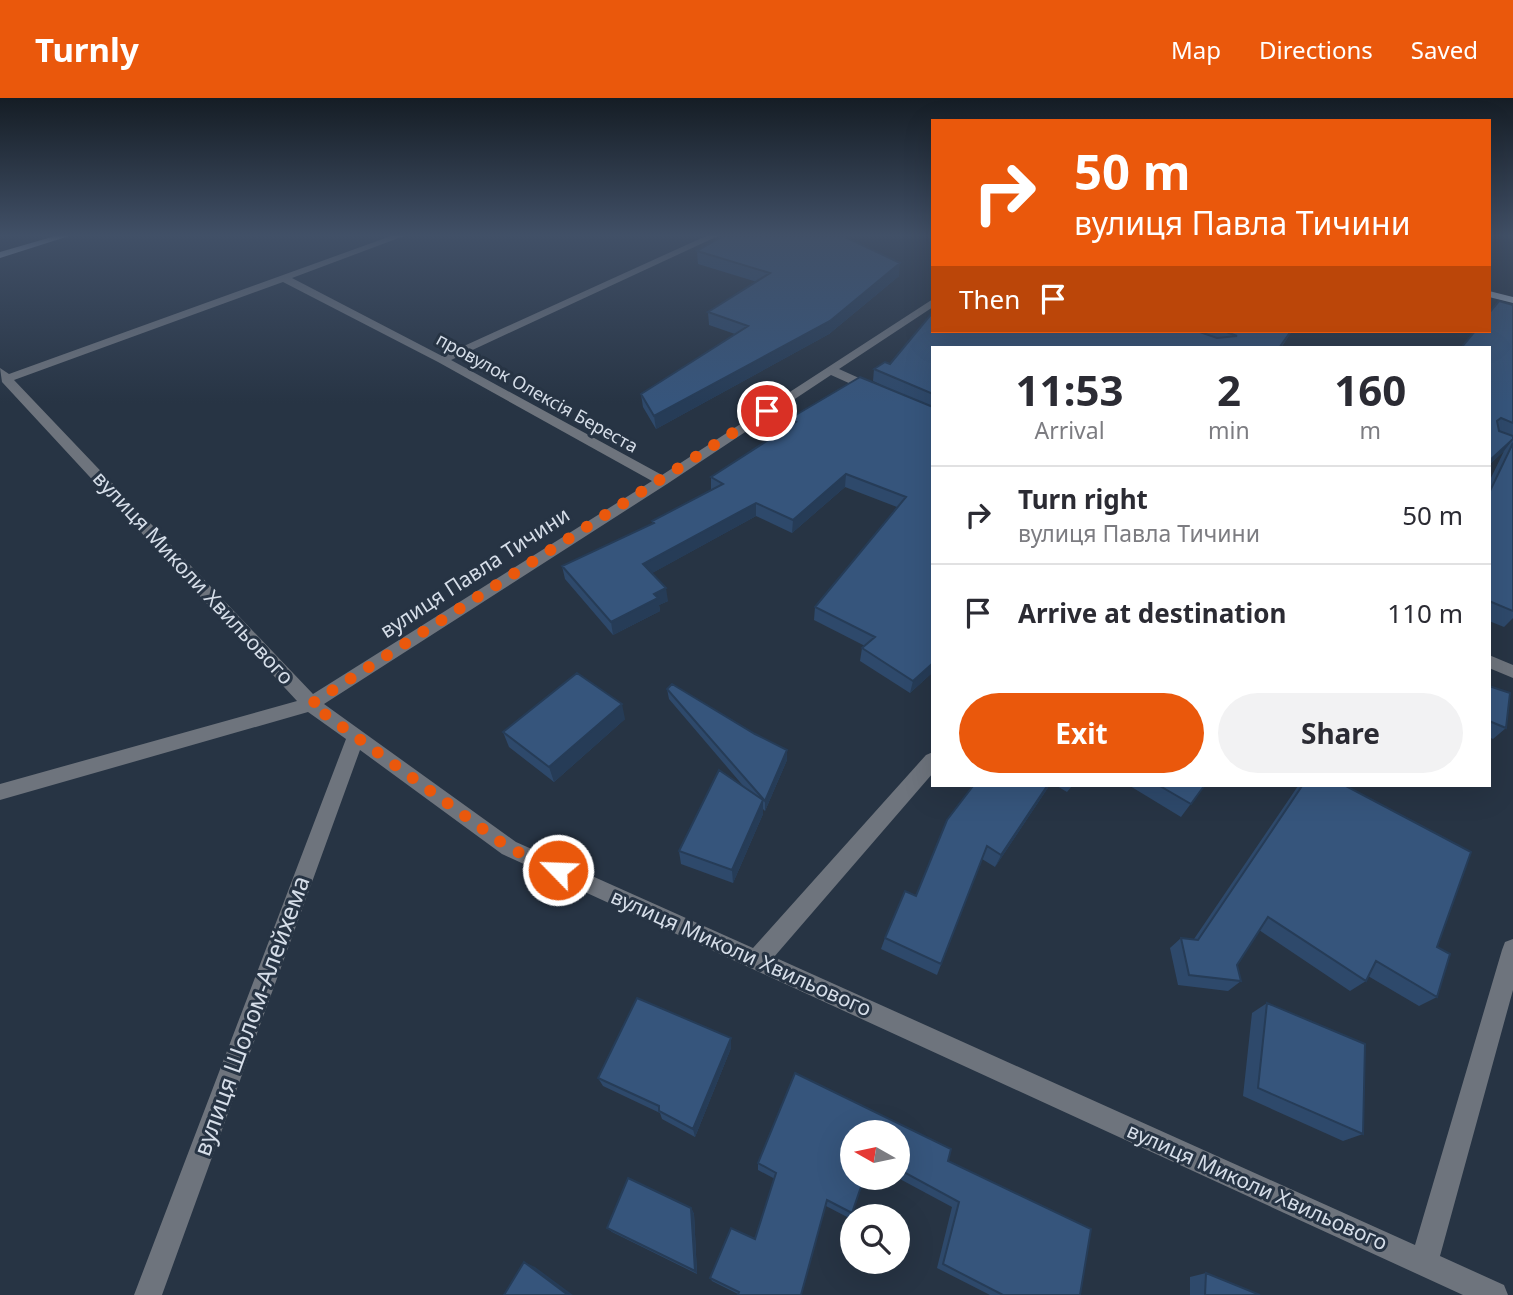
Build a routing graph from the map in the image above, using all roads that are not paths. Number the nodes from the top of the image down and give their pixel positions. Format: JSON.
{"nodes":[{"id":1,"x":244,"y":292,"type":"edge"},
{"id":2,"x":311,"y":292,"type":"edge"},
{"id":3,"x":591,"y":292,"type":"edge"},
{"id":4,"x":1491,"y":294,"type":"edge"},
{"id":5,"x":1513,"y":300,"type":"edge"},
{"id":6,"x":931,"y":303,"type":"edge"},
{"id":7,"x":442,"y":360,"type":"junction"},
{"id":8,"x":831,"y":370,"type":"junction"},
{"id":9,"x":3,"y":376,"type":"edge"},
{"id":10,"x":887,"y":395,"type":"edge"},
{"id":11,"x":662,"y":481,"type":"junction"},
{"id":12,"x":1491,"y":662,"type":"edge"},
{"id":13,"x":1513,"y":672,"type":"edge"},
{"id":14,"x":311,"y":704,"type":"junction"},
{"id":15,"x":355,"y":738,"type":"junction"},
{"id":16,"x":931,"y":762,"type":"edge"},
{"id":17,"x":0,"y":792,"type":"edge"},
{"id":18,"x":1513,"y":950,"type":"edge"},
{"id":19,"x":757,"y":960,"type":"junction"},
{"id":20,"x":1424,"y":1263,"type":"junction"},
{"id":21,"x":148,"y":1295,"type":"edge"},
{"id":22,"x":1494,"y":1295,"type":"edge"}],
"edges":[{"from":1,"to":9,"type":"street"},
{"from":2,"to":7,"type":"street","name":"провулок Олексія Береста"},
{"from":3,"to":7,"type":"street"},
{"from":4,"to":5,"type":"main road"},
{"from":6,"to":8,"type":"street","name":"вулиця Павла Тичини"},
{"from":7,"to":11,"type":"street","name":"провулок Олексія Береста"},
{"from":8,"to":10,"type":"street"},
{"from":8,"to":11,"type":"street","name":"вулиця Павла Тичини"},
{"from":9,"to":14,"type":"street","name":"вулиця Миколи Хвильового"},
{"from":11,"to":14,"type":"street","name":"вулиця Павла Тичини"},
{"from":12,"to":13,"type":"street"},
{"from":14,"to":15,"type":"street","name":"вулиця Миколи Хвильового"},
{"from":14,"to":17,"type":"street","name":"вулиця Павла Тичини"},
{"from":15,"to":19,"type":"street","name":"вулиця Миколи Хвильового"},
{"from":15,"to":21,"type":"street","name":"вулиця Шолом-Алейхема"},
{"from":16,"to":19,"type":"street"},
{"from":18,"to":20,"type":"street"},
{"from":19,"to":20,"type":"street","name":"вулиця Миколи Хвильового"},
{"from":20,"to":22,"type":"street","name":"вулиця Миколи Хвильового"}]}
